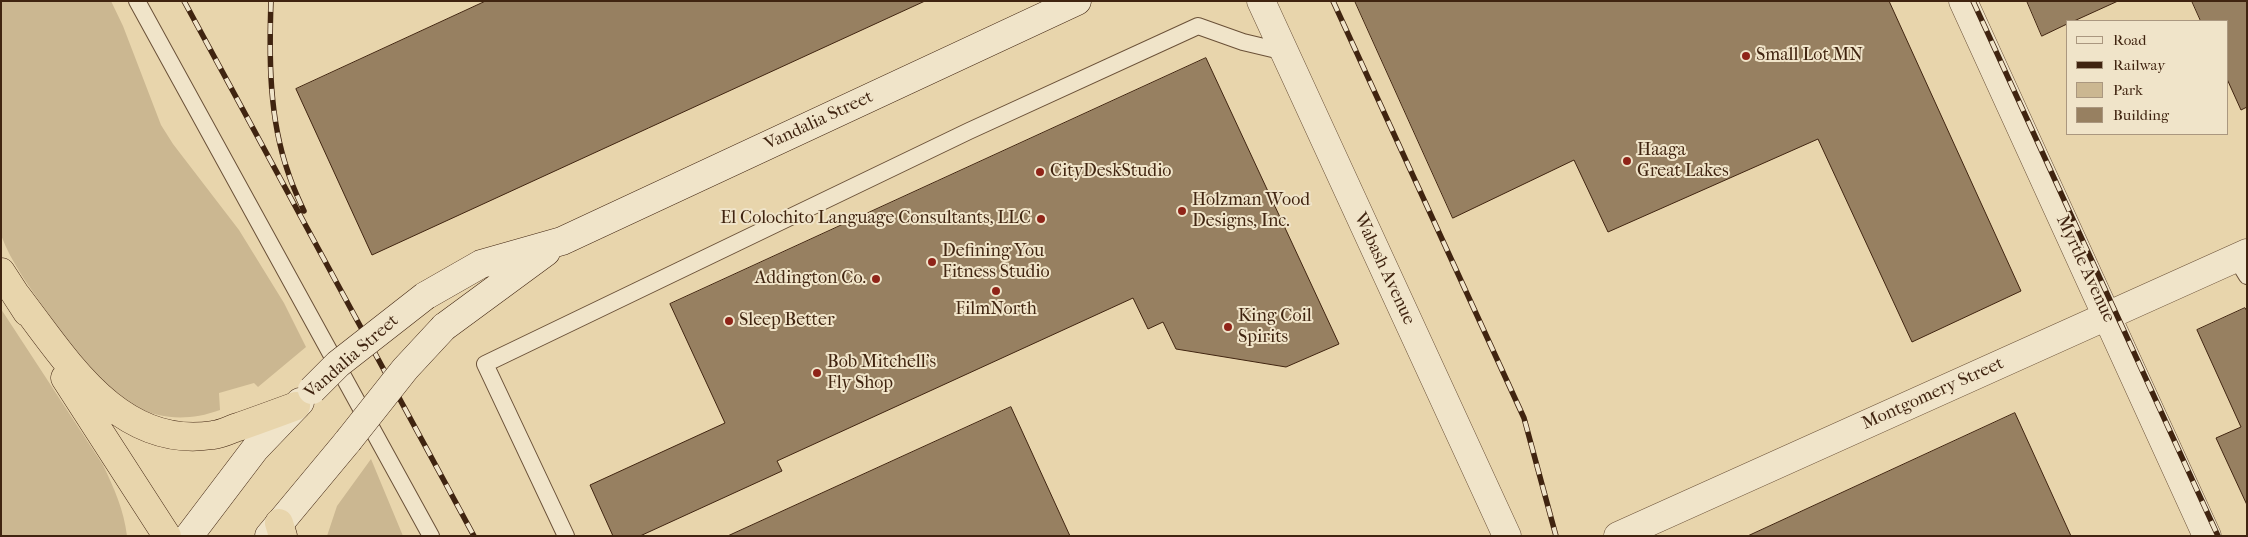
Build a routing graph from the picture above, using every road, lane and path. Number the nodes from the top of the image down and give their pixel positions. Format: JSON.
{"nodes":[{"id":1,"x":137,"y":1,"type":"edge"},
{"id":2,"x":1077,"y":1,"type":"edge"},
{"id":3,"x":1261,"y":1,"type":"edge"},
{"id":4,"x":1963,"y":1,"type":"edge"},
{"id":5,"x":1285,"y":52,"type":"junction"},
{"id":6,"x":562,"y":241,"type":"junction"},
{"id":7,"x":2243,"y":262,"type":"edge"},
{"id":8,"x":1,"y":272,"type":"edge"},
{"id":9,"x":18,"y":296,"type":"junction"},
{"id":10,"x":2107,"y":316,"type":"junction"},
{"id":11,"x":336,"y":366,"type":"junction"},
{"id":12,"x":304,"y":398,"type":"junction"},
{"id":13,"x":366,"y":418,"type":"junction"},
{"id":14,"x":277,"y":531,"type":"edge"},
{"id":15,"x":168,"y":536,"type":"edge"},
{"id":16,"x":190,"y":536,"type":"edge"},
{"id":17,"x":431,"y":536,"type":"edge"},
{"id":18,"x":566,"y":536,"type":"edge"},
{"id":19,"x":1507,"y":536,"type":"edge"},
{"id":20,"x":1618,"y":536,"type":"edge"},
{"id":21,"x":2207,"y":536,"type":"edge"}],
"edges":[{"from":1,"to":11,"type":"lane"},
{"from":2,"to":6,"type":"street","name":"Vandalia Street"},
{"from":3,"to":5,"type":"street","name":"Wabash Avenue"},
{"from":4,"to":10,"type":"street","name":"Myrtle Avenue"},
{"from":5,"to":18,"type":"lane"},
{"from":5,"to":19,"type":"street","name":"Wabash Avenue"},
{"from":6,"to":11,"type":"street","name":"Vandalia Street","bridge":true},
{"from":6,"to":13,"type":"street","name":"Vandalia Street","bridge":true},
{"from":7,"to":10,"type":"street","name":"Montgomery Street"},
{"from":8,"to":9,"type":"highway"},
{"from":9,"to":12,"type":"highway"},
{"from":9,"to":15,"type":"highway"},
{"from":10,"to":20,"type":"street","name":"Montgomery Street"},
{"from":10,"to":21,"type":"street","name":"Myrtle Avenue"},
{"from":11,"to":12,"type":"street","name":"Vandalia Street","bridge":true},
{"from":11,"to":13,"type":"lane"},
{"from":12,"to":16,"type":"street","name":"Vandalia Street"},
{"from":13,"to":14,"type":"street","name":"Vandalia Street","bridge":true},
{"from":13,"to":17,"type":"lane"}]}
